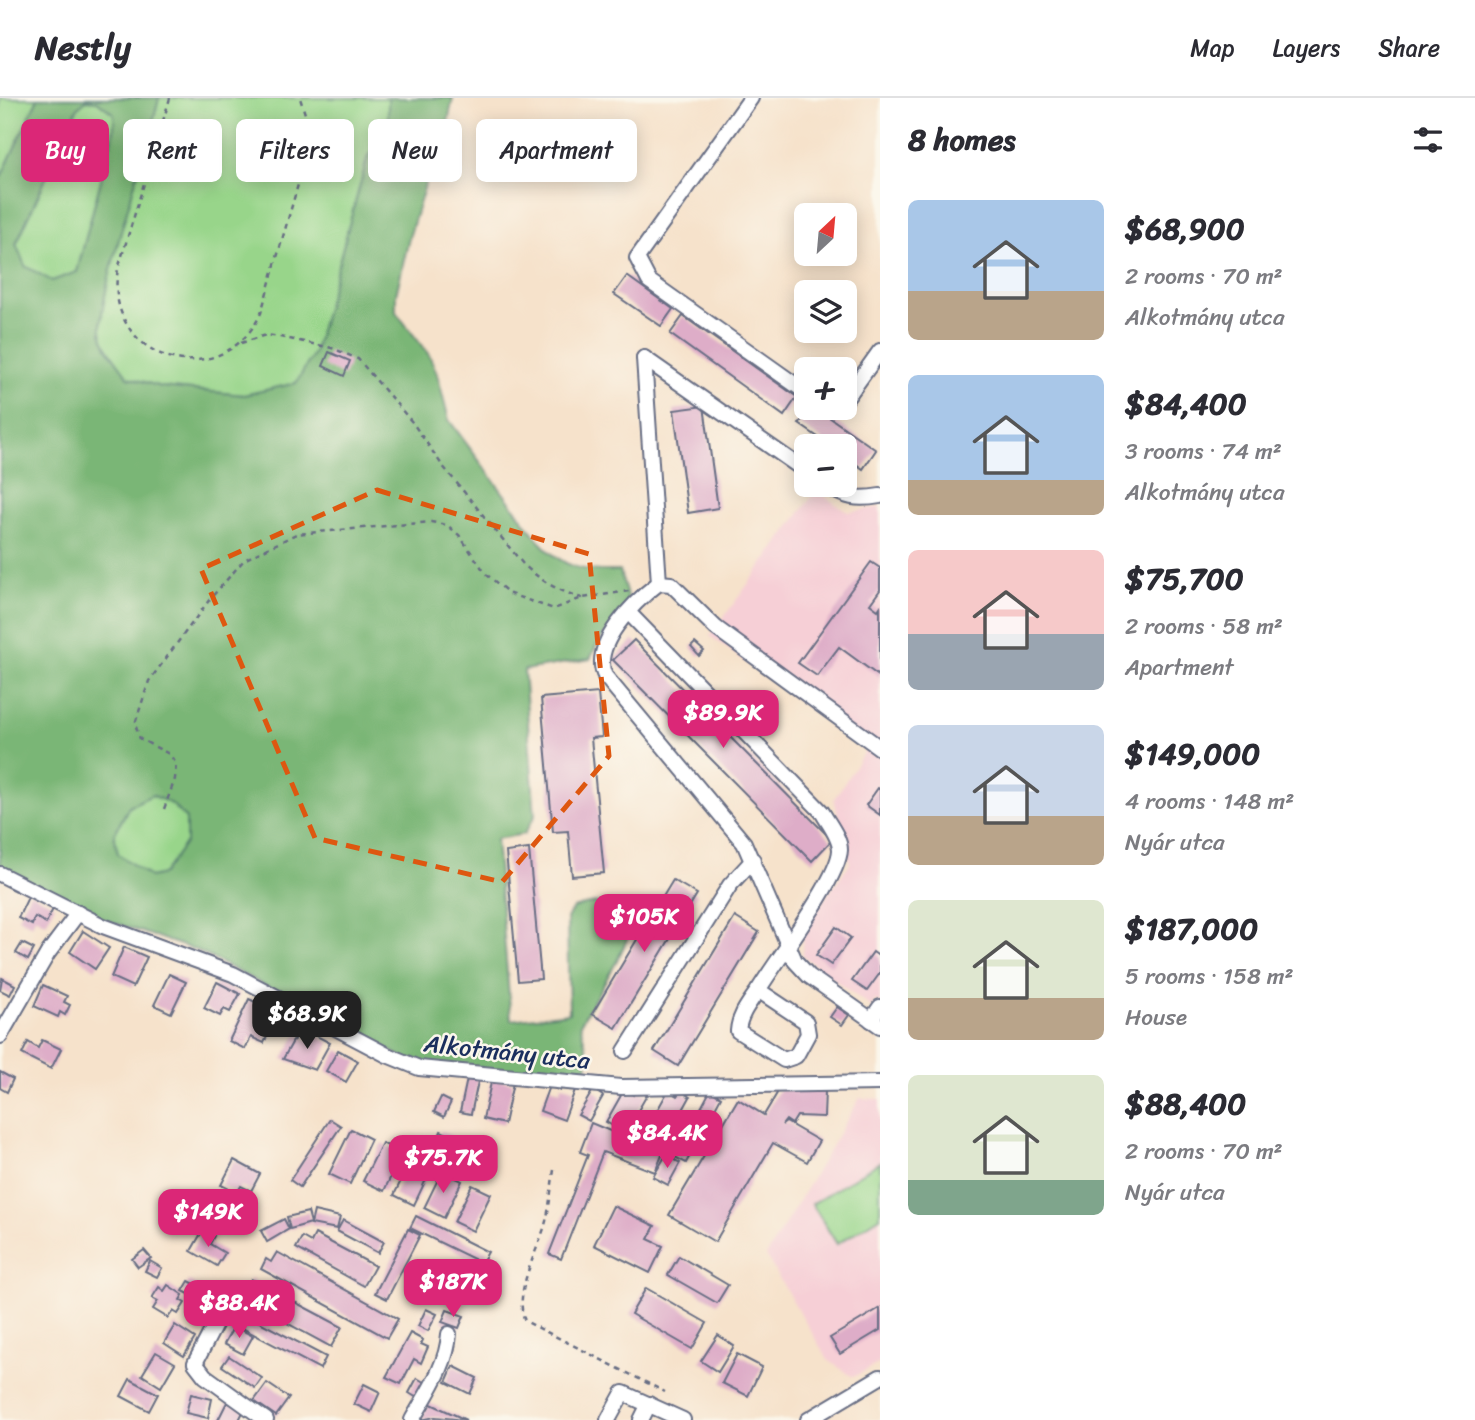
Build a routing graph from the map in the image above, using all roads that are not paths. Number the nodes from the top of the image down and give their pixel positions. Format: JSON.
{"nodes":[{"id":1,"x":751,"y":98,"type":"edge"},
{"id":2,"x":880,"y":351,"type":"edge"},
{"id":3,"x":857,"y":383,"type":"edge"},
{"id":4,"x":794,"y":384,"type":"edge"},
{"id":5,"x":794,"y":462,"type":"edge"},
{"id":6,"x":880,"y":496,"type":"edge"},
{"id":7,"x":846,"y":497,"type":"edge"},
{"id":8,"x":654,"y":586,"type":"junction"},
{"id":9,"x":629,"y":613,"type":"junction"},
{"id":10,"x":880,"y":748,"type":"edge"},
{"id":11,"x":753,"y":860,"type":"junction"},
{"id":12,"x":0,"y":874,"type":"edge"},
{"id":13,"x":78,"y":913,"type":"junction"},
{"id":14,"x":786,"y":946,"type":"junction"},
{"id":15,"x":758,"y":990,"type":"junction"},
{"id":16,"x":880,"y":1007,"type":"edge"},
{"id":17,"x":876,"y":1023,"type":"edge"},
{"id":18,"x":0,"y":1036,"type":"edge"},
{"id":19,"x":625,"y":1051,"type":"dead end"},
{"id":20,"x":880,"y":1083,"type":"edge"},
{"id":21,"x":232,"y":1292,"type":"dead end"},
{"id":22,"x":449,"y":1334,"type":"dead end"},
{"id":23,"x":880,"y":1377,"type":"edge"},
{"id":24,"x":649,"y":1405,"type":"junction"},
{"id":25,"x":266,"y":1420,"type":"edge"},
{"id":26,"x":412,"y":1420,"type":"edge"},
{"id":27,"x":608,"y":1420,"type":"edge"},
{"id":28,"x":641,"y":1420,"type":"edge"},
{"id":29,"x":683,"y":1420,"type":"edge"},
{"id":30,"x":808,"y":1420,"type":"edge"}],
"edges":[{"from":1,"to":4,"type":"street"},
{"from":2,"to":3,"type":"street"},
{"from":5,"to":8,"type":"street"},
{"from":6,"to":7,"type":"street"},
{"from":8,"to":9,"type":"street"},
{"from":8,"to":10,"type":"street"},
{"from":9,"to":11,"type":"street"},
{"from":9,"to":14,"type":"street"},
{"from":11,"to":14,"type":"street"},
{"from":11,"to":19,"type":"street"},
{"from":12,"to":13,"type":"street","name":"Alkotmány utca"},
{"from":13,"to":18,"type":"street"},
{"from":13,"to":20,"type":"street","name":"Alkotmány utca"},
{"from":14,"to":15,"type":"street"},
{"from":14,"to":17,"type":"street"},
{"from":15,"to":15,"type":"street"},
{"from":16,"to":17,"type":"street"},
{"from":21,"to":25,"type":"street"},
{"from":22,"to":26,"type":"street"},
{"from":23,"to":30,"type":"street"},
{"from":24,"to":27,"type":"street"},
{"from":24,"to":28,"type":"street"},
{"from":24,"to":29,"type":"street"}]}
